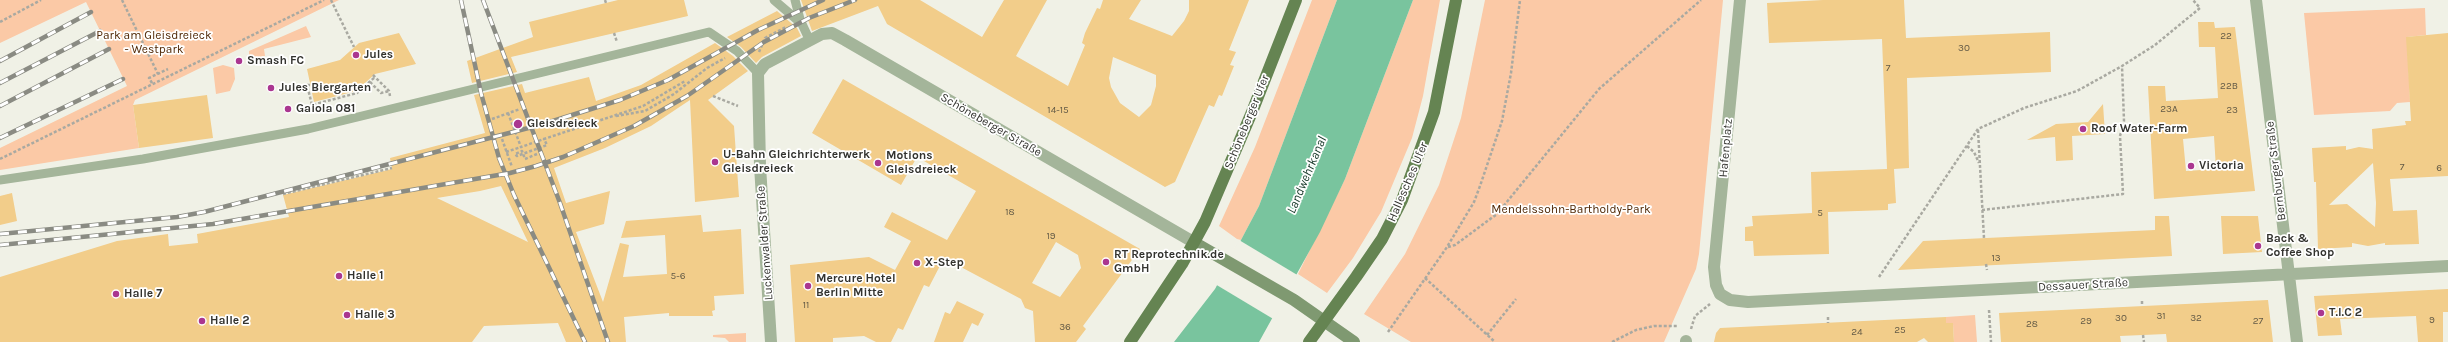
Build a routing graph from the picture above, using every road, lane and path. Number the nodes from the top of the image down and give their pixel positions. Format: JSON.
{"nodes":[{"id":1,"x":41,"y":0,"type":"edge"},
{"id":2,"x":122,"y":0,"type":"edge"},
{"id":3,"x":324,"y":0,"type":"edge"},
{"id":4,"x":332,"y":0,"type":"edge"},
{"id":5,"x":774,"y":0,"type":"edge"},
{"id":6,"x":795,"y":0,"type":"edge"},
{"id":7,"x":1296,"y":0,"type":"edge"},
{"id":8,"x":1456,"y":0,"type":"edge"},
{"id":9,"x":1520,"y":0,"type":"edge"},
{"id":10,"x":1701,"y":0,"type":"edge"},
{"id":11,"x":1740,"y":0,"type":"edge"},
{"id":12,"x":2193,"y":0,"type":"edge"},
{"id":13,"x":2256,"y":0,"type":"edge"},
{"id":14,"x":0,"y":22,"type":"edge"},
{"id":15,"x":802,"y":24,"type":"junction"},
{"id":16,"x":614,"y":33,"type":"dead end"},
{"id":17,"x":616,"y":37,"type":"dead end"},
{"id":18,"x":809,"y":39,"type":"junction"},
{"id":19,"x":354,"y":47,"type":"dead end"},
{"id":20,"x":737,"y":51,"type":"junction"},
{"id":21,"x":2122,"y":66,"type":"junction"},
{"id":22,"x":168,"y":69,"type":"dead end"},
{"id":23,"x":758,"y":73,"type":"junction"},
{"id":24,"x":158,"y":74,"type":"junction"},
{"id":25,"x":685,"y":81,"type":"dead end"},
{"id":26,"x":370,"y":82,"type":"junction"},
{"id":27,"x":152,"y":83,"type":"junction"},
{"id":28,"x":310,"y":85,"type":"dead end"},
{"id":29,"x":712,"y":96,"type":"dead end"},
{"id":30,"x":738,"y":106,"type":"dead end"},
{"id":31,"x":520,"y":109,"type":"dead end"},
{"id":32,"x":508,"y":113,"type":"junction"},
{"id":33,"x":606,"y":118,"type":"junction"},
{"id":34,"x":492,"y":119,"type":"dead end"},
{"id":35,"x":1978,"y":130,"type":"junction"},
{"id":36,"x":502,"y":139,"type":"dead end"},
{"id":37,"x":544,"y":139,"type":"junction"},
{"id":38,"x":1967,"y":146,"type":"junction"},
{"id":39,"x":520,"y":147,"type":"junction"},
{"id":40,"x":506,"y":152,"type":"junction"},
{"id":41,"x":537,"y":154,"type":"dead end"},
{"id":42,"x":0,"y":159,"type":"edge"},
{"id":43,"x":1980,"y":165,"type":"junction"},
{"id":44,"x":512,"y":167,"type":"dead end"},
{"id":45,"x":392,"y":168,"type":"dead end"},
{"id":46,"x":0,"y":180,"type":"edge"},
{"id":47,"x":283,"y":194,"type":"dead end"},
{"id":48,"x":1982,"y":210,"type":"junction"},
{"id":49,"x":1984,"y":238,"type":"dead end"},
{"id":50,"x":1195,"y":243,"type":"junction"},
{"id":51,"x":1448,"y":247,"type":"junction"},
{"id":52,"x":1986,"y":264,"type":"dead end"},
{"id":53,"x":2448,"y":266,"type":"edge"},
{"id":54,"x":1987,"y":270,"type":"dead end"},
{"id":55,"x":2288,"y":274,"type":"junction"},
{"id":56,"x":1880,"y":277,"type":"dead end"},
{"id":57,"x":1425,"y":278,"type":"junction"},
{"id":58,"x":1720,"y":294,"type":"junction"},
{"id":59,"x":1516,"y":299,"type":"dead end"},
{"id":60,"x":2142,"y":301,"type":"dead end"},
{"id":61,"x":2142,"y":306,"type":"dead end"},
{"id":62,"x":1989,"y":310,"type":"dead end"},
{"id":63,"x":1828,"y":317,"type":"dead end"},
{"id":64,"x":1325,"y":321,"type":"junction"},
{"id":65,"x":1828,"y":323,"type":"dead end"},
{"id":66,"x":1677,"y":326,"type":"dead end"},
{"id":67,"x":1388,"y":332,"type":"dead end"},
{"id":68,"x":1487,"y":335,"type":"junction"},
{"id":69,"x":2143,"y":335,"type":"dead end"},
{"id":70,"x":771,"y":342,"type":"edge"},
{"id":71,"x":1130,"y":342,"type":"edge"},
{"id":72,"x":1308,"y":342,"type":"edge"},
{"id":73,"x":1354,"y":342,"type":"edge"},
{"id":74,"x":1495,"y":342,"type":"edge"},
{"id":75,"x":1612,"y":342,"type":"edge"},
{"id":76,"x":1686,"y":342,"type":"edge"},
{"id":77,"x":1990,"y":342,"type":"edge"},
{"id":78,"x":2144,"y":342,"type":"edge"},
{"id":79,"x":2297,"y":342,"type":"edge"}],
"edges":[{"from":1,"to":14,"type":"path"},
{"from":2,"to":24,"type":"path"},
{"from":3,"to":27,"type":"path"},
{"from":4,"to":19,"type":"path"},
{"from":5,"to":15,"type":"lane"},
{"from":6,"to":15,"type":"lane"},
{"from":7,"to":50,"type":"main road","name":"Schöneberger Ufer"},
{"from":8,"to":64,"type":"main road","name":"Hallesches Ufer"},
{"from":9,"to":51,"type":"path"},
{"from":10,"to":51,"type":"path"},
{"from":11,"to":58,"type":"street","name":"Hafenplatz"},
{"from":12,"to":21,"type":"path"},
{"from":13,"to":55,"type":"street","name":"Bernburger Straße"},
{"from":15,"to":18,"type":"lane"},
{"from":16,"to":17,"type":"path"},
{"from":18,"to":23,"type":"street","name":"Schöneberger Straße"},
{"from":18,"to":50,"type":"street","name":"Schöneberger Straße"},
{"from":20,"to":23,"type":"lane"},
{"from":20,"to":33,"type":"path"},
{"from":20,"to":46,"type":"lane"},
{"from":21,"to":35,"type":"path"},
{"from":21,"to":48,"type":"path"},
{"from":22,"to":24,"type":"path"},
{"from":23,"to":70,"type":"street","name":"Luckenwalder Straße"},
{"from":24,"to":27,"type":"path"},
{"from":25,"to":33,"type":"path"},
{"from":26,"to":26,"type":"path"},
{"from":26,"to":28,"type":"path"},
{"from":27,"to":42,"type":"path"},
{"from":29,"to":30,"type":"path"},
{"from":31,"to":32,"type":"path"},
{"from":32,"to":34,"type":"path"},
{"from":32,"to":39,"type":"path"},
{"from":33,"to":37,"type":"path"},
{"from":35,"to":38,"type":"path"},
{"from":35,"to":43,"type":"path"},
{"from":36,"to":40,"type":"path"},
{"from":37,"to":39,"type":"path"},
{"from":37,"to":41,"type":"path"},
{"from":38,"to":43,"type":"path"},
{"from":38,"to":56,"type":"path"},
{"from":39,"to":40,"type":"path"},
{"from":40,"to":44,"type":"path"},
{"from":43,"to":48,"type":"path"},
{"from":45,"to":47,"type":"path"},
{"from":48,"to":49,"type":"path"},
{"from":50,"to":64,"type":"street","name":"Schöneberger Straße"},
{"from":50,"to":71,"type":"main road","name":"Schöneberger Ufer"},
{"from":51,"to":57,"type":"path"},
{"from":52,"to":54,"type":"path"},
{"from":53,"to":55,"type":"street","name":"Dessauer Straße"},
{"from":55,"to":58,"type":"street","name":"Dessauer Straße"},
{"from":55,"to":79,"type":"street","name":"Bernburger Straße"},
{"from":57,"to":67,"type":"path"},
{"from":57,"to":68,"type":"path"},
{"from":58,"to":76,"type":"path"},
{"from":59,"to":68,"type":"path"},
{"from":60,"to":61,"type":"path"},
{"from":62,"to":77,"type":"path"},
{"from":63,"to":65,"type":"path"},
{"from":64,"to":72,"type":"main road","name":"Hallesches Ufer"},
{"from":64,"to":73,"type":"street"},
{"from":66,"to":75,"type":"path"},
{"from":68,"to":74,"type":"path"},
{"from":69,"to":78,"type":"path"}]}
